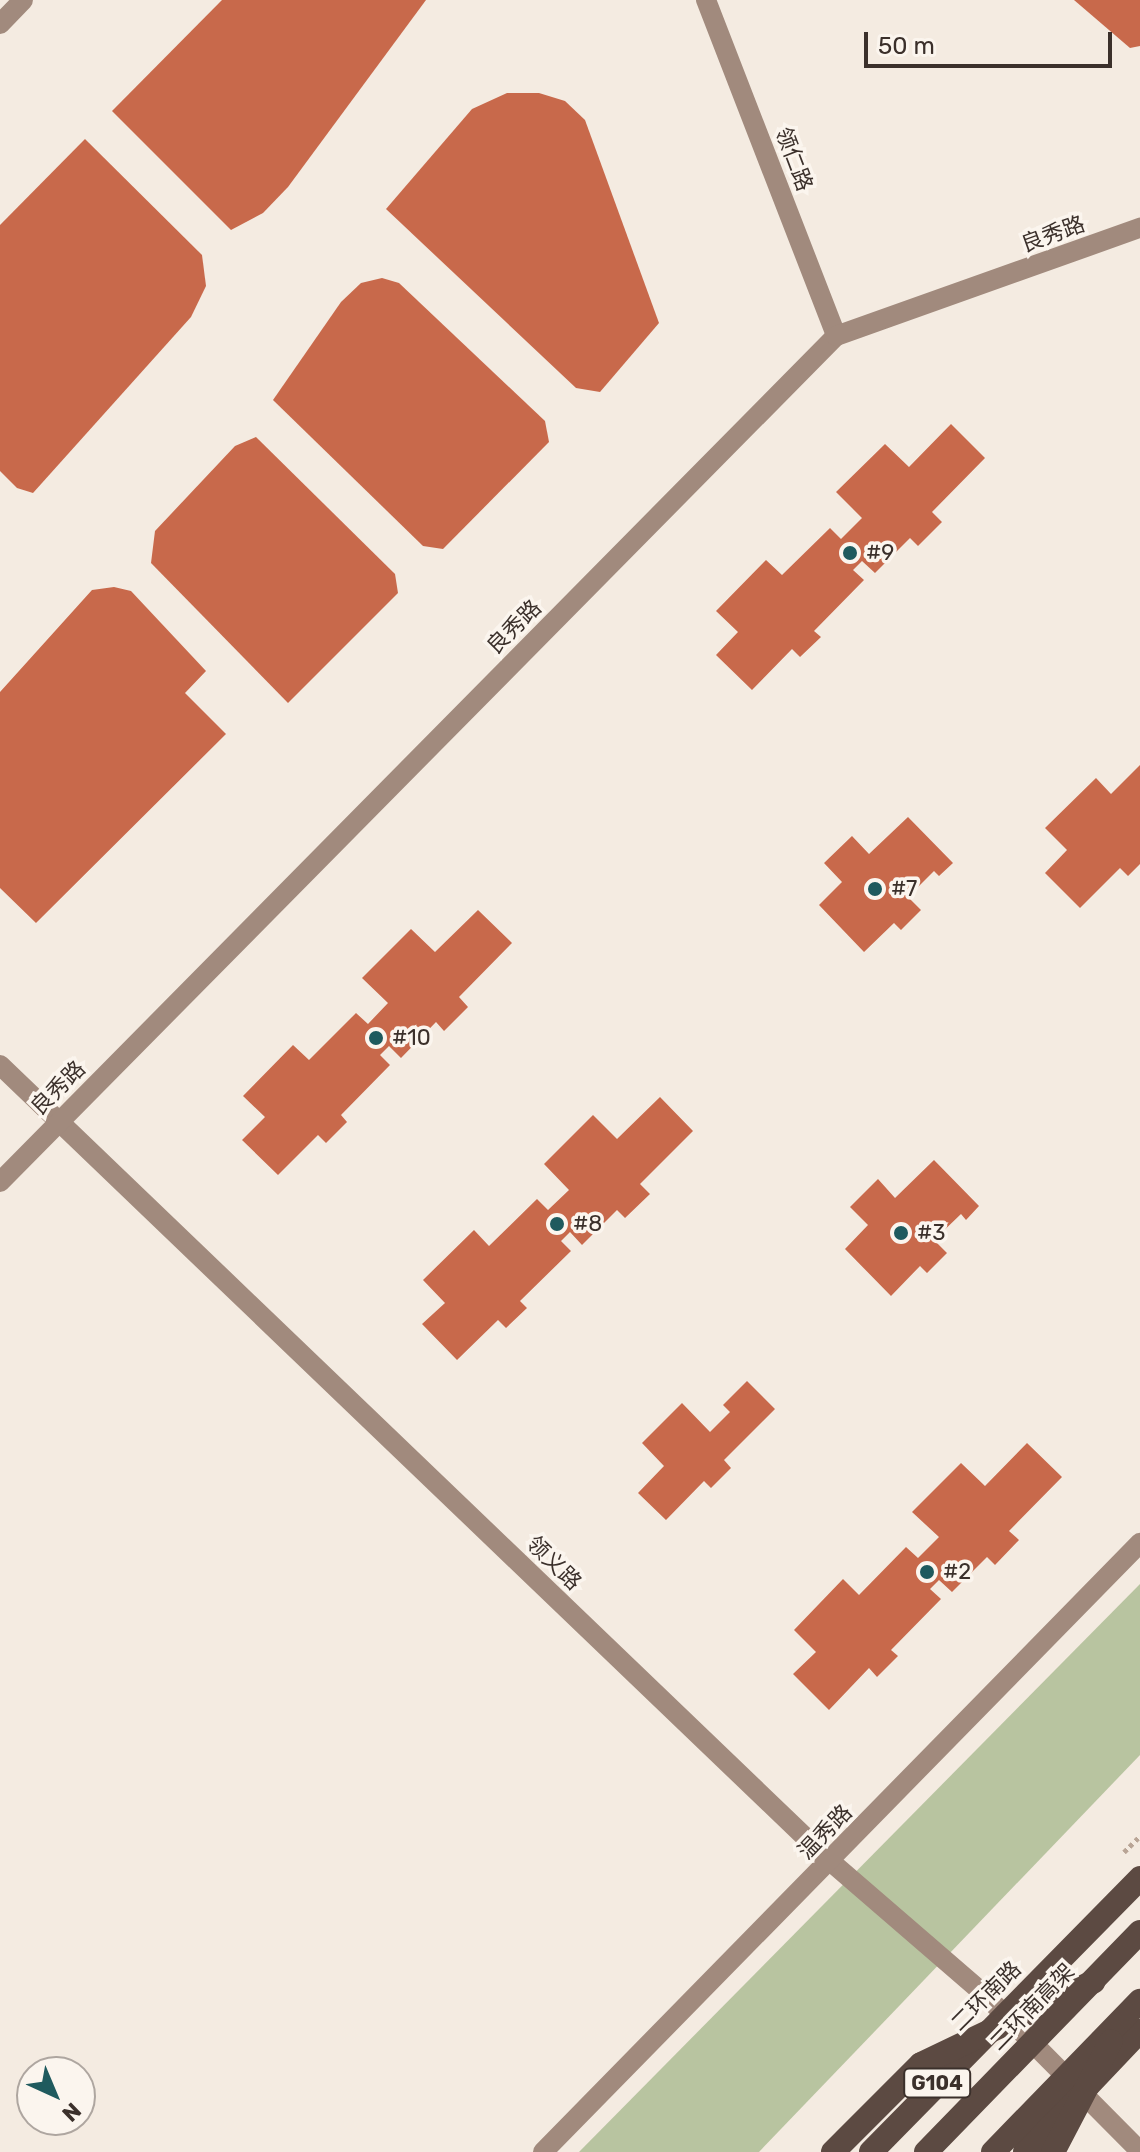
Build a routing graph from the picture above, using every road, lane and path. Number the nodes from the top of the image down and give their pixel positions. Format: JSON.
{"nodes":[{"id":1,"x":23,"y":0,"type":"edge"},
{"id":2,"x":706,"y":0,"type":"edge"},
{"id":3,"x":0,"y":24,"type":"edge"},
{"id":4,"x":1140,"y":228,"type":"edge"},
{"id":5,"x":836,"y":336,"type":"junction"},
{"id":6,"x":0,"y":1065,"type":"edge"},
{"id":7,"x":59,"y":1121,"type":"junction"},
{"id":8,"x":0,"y":1182,"type":"edge"},
{"id":9,"x":1140,"y":1543,"type":"edge"},
{"id":10,"x":830,"y":1861,"type":"junction"},
{"id":11,"x":1140,"y":1878,"type":"edge"},
{"id":12,"x":1140,"y":1932,"type":"edge"},
{"id":13,"x":1093,"y":1982,"type":"junction"},
{"id":14,"x":1004,"y":2015,"type":"junction"},
{"id":15,"x":1134,"y":2017,"type":"edge"},
{"id":16,"x":1078,"y":2091,"type":"junction"},
{"id":17,"x":1140,"y":2151,"type":"edge"},
{"id":18,"x":543,"y":2152,"type":"edge"},
{"id":19,"x":833,"y":2152,"type":"edge"},
{"id":20,"x":871,"y":2152,"type":"edge"},
{"id":21,"x":926,"y":2152,"type":"edge"},
{"id":22,"x":993,"y":2152,"type":"edge"},
{"id":23,"x":1025,"y":2152,"type":"edge"},
{"id":24,"x":1053,"y":2152,"type":"edge"}],
"edges":[{"from":1,"to":3,"type":"street"},
{"from":2,"to":5,"type":"street","name":"领仁路"},
{"from":4,"to":5,"type":"street","name":"良秀路"},
{"from":5,"to":7,"type":"street","name":"良秀路"},
{"from":6,"to":7,"type":"street","name":"领义路"},
{"from":7,"to":8,"type":"street","name":"良秀路"},
{"from":7,"to":10,"type":"street","name":"领义路"},
{"from":9,"to":10,"type":"street","name":"温秀路"},
{"from":10,"to":14,"type":"street","name":"领义路"},
{"from":10,"to":18,"type":"street","name":"温秀路"},
{"from":11,"to":14,"type":"highway","name":"二环南路","number":"G104"},
{"from":12,"to":13,"type":"highway","name":"二环南高架","bridge":true},
{"from":13,"to":19,"type":"highway","bridge":true},
{"from":13,"to":21,"type":"highway","name":"二环南高架","bridge":true},
{"from":14,"to":16,"type":"street","name":"领义路"},
{"from":14,"to":20,"type":"highway","name":"二环南路","number":"G104"},
{"from":15,"to":16,"type":"highway"},
{"from":15,"to":22,"type":"highway","bridge":true},
{"from":15,"to":24,"type":"highway","bridge":true},
{"from":16,"to":17,"type":"street","name":"领义路"},
{"from":16,"to":23,"type":"highway"}]}
